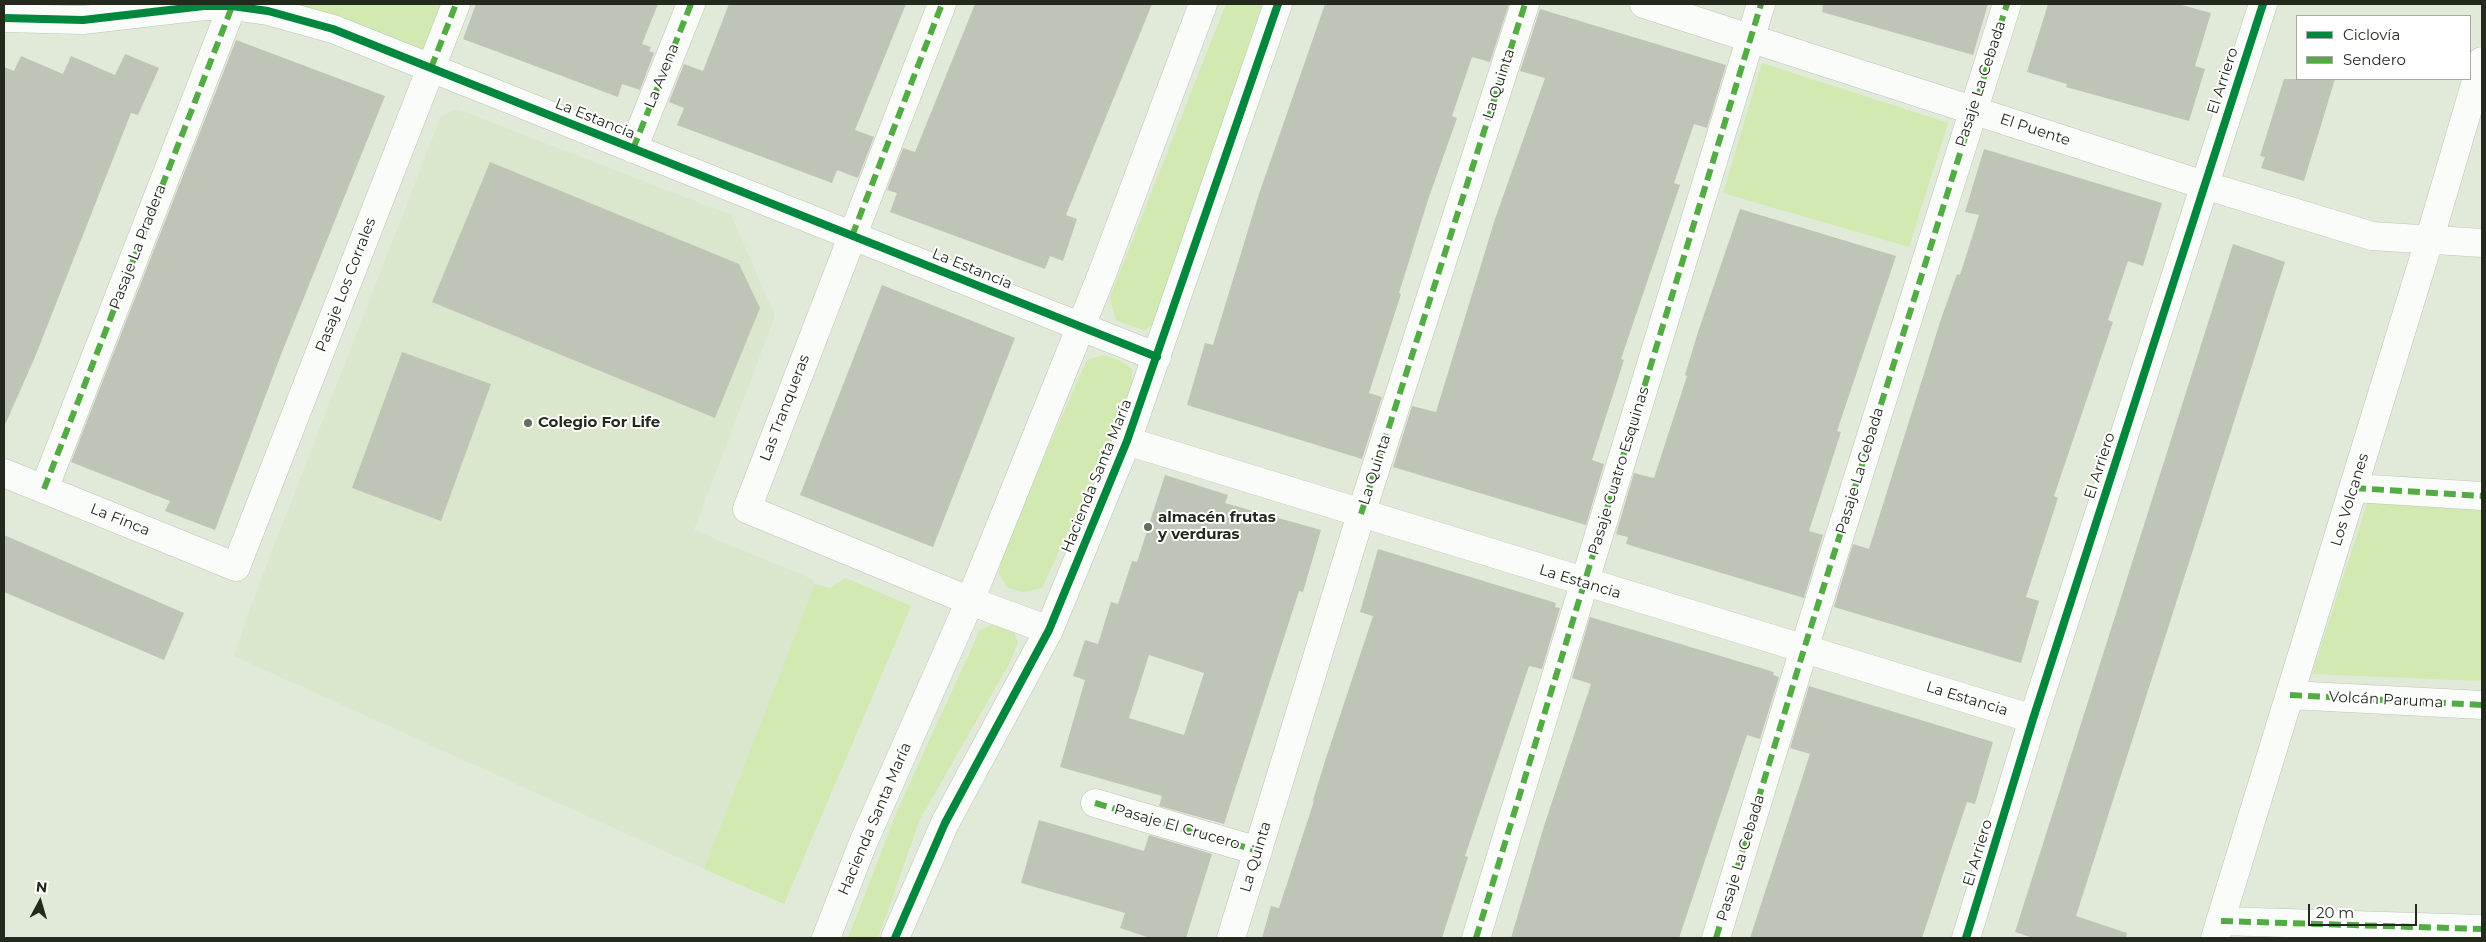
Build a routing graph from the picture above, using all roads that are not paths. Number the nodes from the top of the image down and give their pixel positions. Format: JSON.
{"nodes":[{"id":1,"x":456,"y":4,"type":"edge"},
{"id":2,"x":691,"y":4,"type":"edge"},
{"id":3,"x":942,"y":4,"type":"edge"},
{"id":4,"x":1203,"y":4,"type":"edge"},
{"id":5,"x":1278,"y":4,"type":"edge"},
{"id":6,"x":1525,"y":4,"type":"edge"},
{"id":7,"x":1644,"y":4,"type":"edge"},
{"id":8,"x":1761,"y":4,"type":"edge"},
{"id":9,"x":2007,"y":4,"type":"edge"},
{"id":10,"x":2263,"y":4,"type":"edge"},
{"id":11,"x":232,"y":5,"type":"edge"},
{"id":12,"x":4,"y":18,"type":"edge"},
{"id":13,"x":1750,"y":38,"type":"junction"},
{"id":14,"x":2482,"y":61,"type":"edge"},
{"id":15,"x":431,"y":68,"type":"junction"},
{"id":16,"x":1973,"y":110,"type":"junction"},
{"id":17,"x":633,"y":149,"type":"junction"},
{"id":18,"x":2204,"y":184,"type":"junction"},
{"id":19,"x":852,"y":236,"type":"junction"},
{"id":20,"x":2430,"y":241,"type":"junction"},
{"id":21,"x":2482,"y":243,"type":"edge"},
{"id":22,"x":1081,"y":327,"type":"junction"},
{"id":23,"x":1157,"y":357,"type":"junction"},
{"id":24,"x":1127,"y":441,"type":"junction"},
{"id":25,"x":4,"y":473,"type":"edge"},
{"id":26,"x":2354,"y":488,"type":"junction"},
{"id":27,"x":44,"y":489,"type":"junction"},
{"id":28,"x":2482,"y":496,"type":"edge"},
{"id":29,"x":1361,"y":514,"type":"junction"},
{"id":30,"x":236,"y":567,"type":"joint"},
{"id":31,"x":1585,"y":583,"type":"junction"},
{"id":32,"x":970,"y":601,"type":"junction"},
{"id":33,"x":1049,"y":630,"type":"junction"},
{"id":34,"x":1804,"y":649,"type":"junction"},
{"id":35,"x":2290,"y":695,"type":"junction"},
{"id":36,"x":2482,"y":705,"type":"edge"},
{"id":37,"x":2033,"y":719,"type":"junction"},
{"id":38,"x":1095,"y":803,"type":"dead end"},
{"id":39,"x":1258,"y":851,"type":"junction"},
{"id":40,"x":2482,"y":929,"type":"edge"},
{"id":41,"x":2218,"y":930,"type":"edge"},
{"id":42,"x":826,"y":938,"type":"edge"},
{"id":43,"x":895,"y":938,"type":"edge"},
{"id":44,"x":1231,"y":938,"type":"edge"},
{"id":45,"x":1476,"y":938,"type":"edge"},
{"id":46,"x":1716,"y":938,"type":"edge"},
{"id":47,"x":1966,"y":938,"type":"edge"}],
"edges":[{"from":1,"to":15,"type":"street","name":"Pasaje Los Corrales"},
{"from":2,"to":17,"type":"street","name":"La Avena"},
{"from":3,"to":19,"type":"street","name":"Las Tranqueras"},
{"from":4,"to":22,"type":"street","name":"Hacienda Santa María"},
{"from":5,"to":23,"type":"street","name":"Hacienda Santa María"},
{"from":6,"to":29,"type":"street","name":"La Quinta"},
{"from":7,"to":13,"type":"street","name":"El Puente"},
{"from":8,"to":13,"type":"street","name":"Pasaje Cuatro Esquinas"},
{"from":9,"to":16,"type":"street","name":"Pasaje La Cebada"},
{"from":10,"to":18,"type":"street","name":"El Arriero"},
{"from":11,"to":12,"type":"street","name":"La Estancia"},
{"from":11,"to":15,"type":"street","name":"La Estancia"},
{"from":11,"to":27,"type":"street","name":"Pasaje La Pradera"},
{"from":13,"to":16,"type":"street","name":"El Puente"},
{"from":13,"to":31,"type":"street","name":"Pasaje Cuatro Esquinas"},
{"from":14,"to":20,"type":"street","name":"Los Volcanes"},
{"from":15,"to":17,"type":"street","name":"La Estancia"},
{"from":15,"to":30,"type":"street","name":"Pasaje Los Corrales"},
{"from":16,"to":18,"type":"street","name":"El Puente"},
{"from":16,"to":34,"type":"street","name":"Pasaje La Cebada"},
{"from":17,"to":19,"type":"street","name":"La Estancia"},
{"from":18,"to":20,"type":"street","name":"El Puente"},
{"from":18,"to":37,"type":"street","name":"El Arriero"},
{"from":19,"to":22,"type":"street","name":"La Estancia"},
{"from":19,"to":32,"type":"street","name":"Las Tranqueras"},
{"from":20,"to":21,"type":"street","name":"El Puente"},
{"from":20,"to":26,"type":"street","name":"Los Volcanes"},
{"from":22,"to":23,"type":"street","name":"La Estancia"},
{"from":22,"to":32,"type":"street","name":"Hacienda Santa María"},
{"from":23,"to":24,"type":"street","name":"Hacienda Santa María"},
{"from":24,"to":29,"type":"street","name":"La Estancia"},
{"from":24,"to":33,"type":"street","name":"Hacienda Santa María"},
{"from":25,"to":27,"type":"street","name":"La Finca"},
{"from":26,"to":28,"type":"street"},
{"from":26,"to":35,"type":"street","name":"Los Volcanes"},
{"from":27,"to":30,"type":"street","name":"La Finca"},
{"from":29,"to":31,"type":"street","name":"La Estancia"},
{"from":29,"to":39,"type":"street","name":"La Quinta"},
{"from":31,"to":34,"type":"street","name":"La Estancia"},
{"from":31,"to":45,"type":"street","name":"Pasaje Cuatro Esquinas"},
{"from":32,"to":33,"type":"street","name":"Las Tranqueras"},
{"from":32,"to":42,"type":"street","name":"Hacienda Santa María"},
{"from":33,"to":43,"type":"street","name":"Hacienda Santa María"},
{"from":34,"to":37,"type":"street","name":"La Estancia"},
{"from":34,"to":46,"type":"street","name":"Pasaje La Cebada"},
{"from":35,"to":36,"type":"street","name":"Volcán Paruma"},
{"from":35,"to":41,"type":"street","name":"Los Volcanes"},
{"from":37,"to":47,"type":"street","name":"El Arriero"},
{"from":38,"to":39,"type":"street","name":"Pasaje El Crucero"},
{"from":39,"to":44,"type":"street","name":"La Quinta"},
{"from":40,"to":41,"type":"street"}]}
